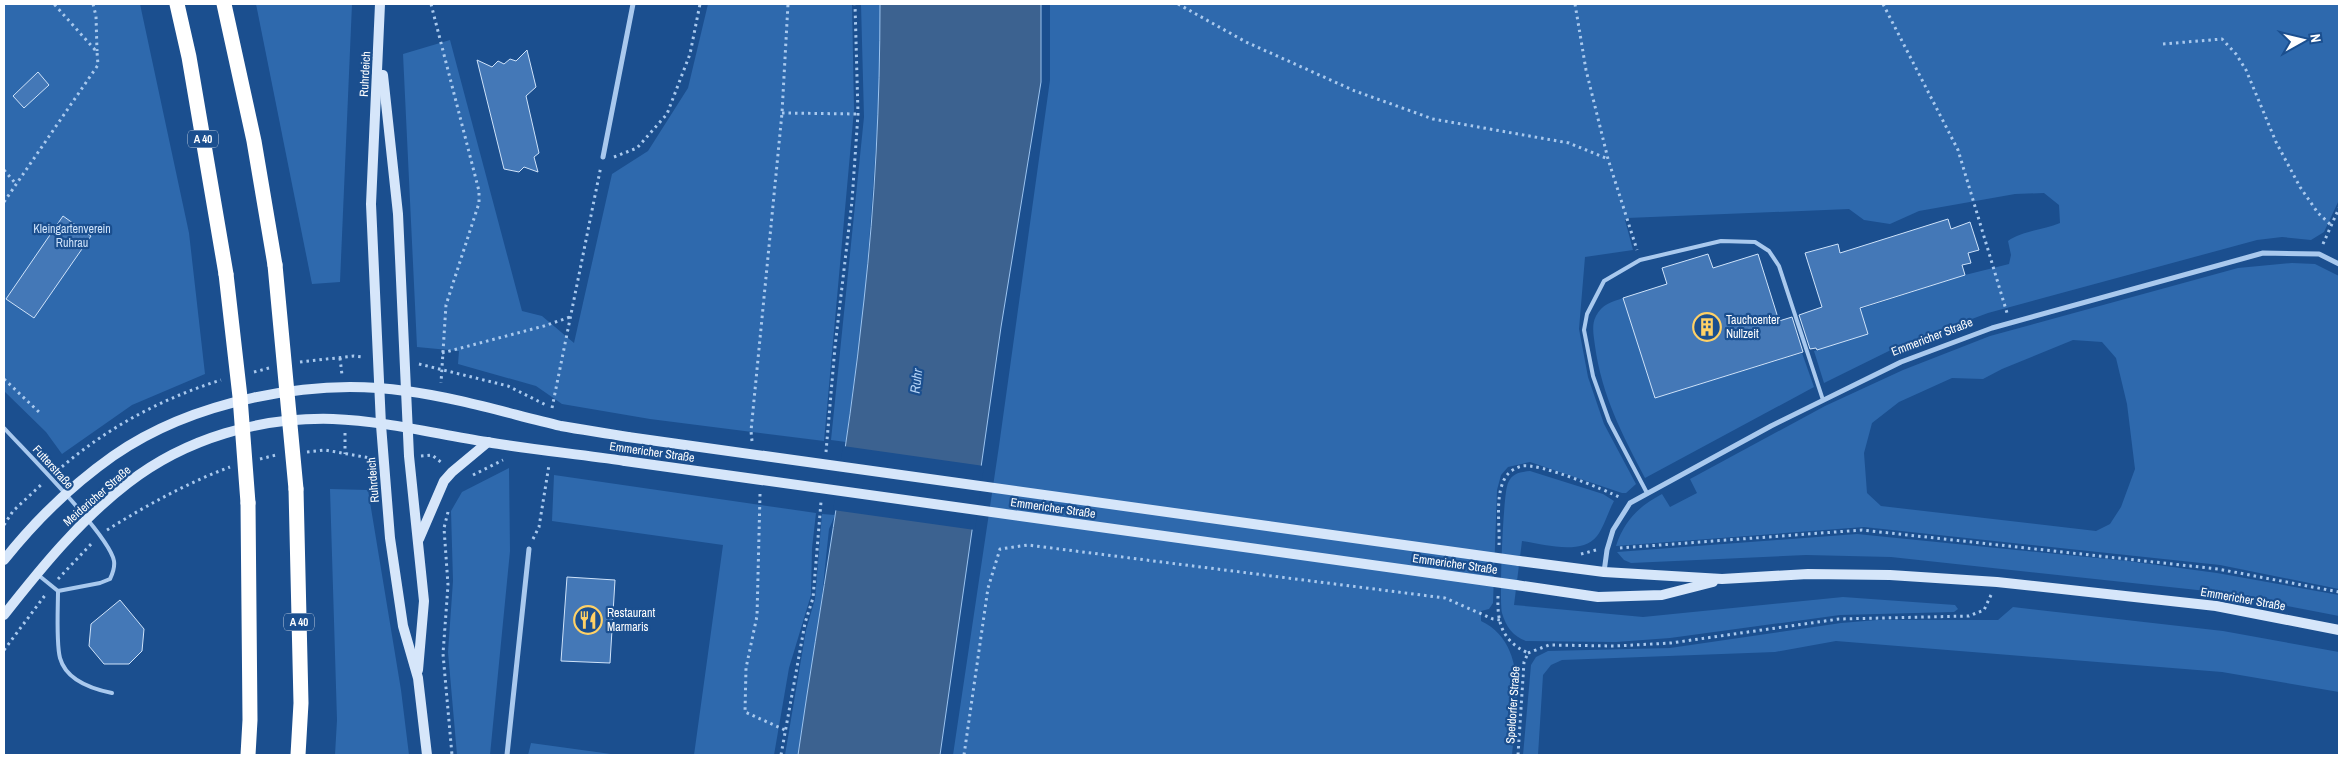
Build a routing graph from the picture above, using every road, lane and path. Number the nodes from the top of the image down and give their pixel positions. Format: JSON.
{"nodes":[{"id":1,"x":54,"y":4,"type":"edge"},
{"id":2,"x":93,"y":4,"type":"edge"},
{"id":3,"x":177,"y":4,"type":"edge"},
{"id":4,"x":224,"y":4,"type":"edge"},
{"id":5,"x":380,"y":4,"type":"edge"},
{"id":6,"x":431,"y":4,"type":"edge"},
{"id":7,"x":633,"y":4,"type":"edge"},
{"id":8,"x":700,"y":4,"type":"edge"},
{"id":9,"x":788,"y":4,"type":"edge"},
{"id":10,"x":855,"y":4,"type":"edge"},
{"id":11,"x":1178,"y":4,"type":"edge"},
{"id":12,"x":1575,"y":4,"type":"edge"},
{"id":13,"x":1883,"y":4,"type":"edge"},
{"id":14,"x":380,"y":44,"type":"junction"},
{"id":15,"x":2163,"y":44,"type":"dead end"},
{"id":16,"x":97,"y":52,"type":"junction"},
{"id":17,"x":782,"y":113,"type":"junction"},
{"id":18,"x":858,"y":114,"type":"junction"},
{"id":19,"x":603,"y":156,"type":"junction"},
{"id":20,"x":1608,"y":159,"type":"junction"},
{"id":21,"x":4,"y":170,"type":"edge"},
{"id":22,"x":16,"y":184,"type":"junction"},
{"id":23,"x":4,"y":202,"type":"edge"},
{"id":24,"x":2339,"y":208,"type":"edge"},
{"id":25,"x":2331,"y":225,"type":"junction"},
{"id":26,"x":2319,"y":254,"type":"junction"},
{"id":27,"x":1640,"y":260,"type":"junction"},
{"id":28,"x":2339,"y":264,"type":"edge"},
{"id":29,"x":571,"y":317,"type":"junction"},
{"id":30,"x":2010,"y":322,"type":"junction"},
{"id":31,"x":442,"y":353,"type":"junction"},
{"id":32,"x":4,"y":379,"type":"edge"},
{"id":33,"x":379,"y":389,"type":"junction"},
{"id":34,"x":406,"y":391,"type":"junction"},
{"id":35,"x":1823,"y":400,"type":"junction"},
{"id":36,"x":40,"y":413,"type":"dead end"},
{"id":37,"x":381,"y":425,"type":"junction"},
{"id":38,"x":4,"y":428,"type":"edge"},
{"id":39,"x":407,"y":428,"type":"junction"},
{"id":40,"x":488,"y":442,"type":"junction"},
{"id":41,"x":552,"y":450,"type":"junction"},
{"id":42,"x":753,"y":450,"type":"dead end"},
{"id":43,"x":513,"y":458,"type":"dead end"},
{"id":44,"x":825,"y":462,"type":"dead end"},
{"id":45,"x":49,"y":478,"type":"junction"},
{"id":46,"x":468,"y":478,"type":"dead end"},
{"id":47,"x":759,"y":489,"type":"dead end"},
{"id":48,"x":1647,"y":493,"type":"junction"},
{"id":49,"x":65,"y":495,"type":"junction"},
{"id":50,"x":821,"y":501,"type":"dead end"},
{"id":51,"x":1630,"y":503,"type":"junction"},
{"id":52,"x":450,"y":506,"type":"dead end"},
{"id":53,"x":87,"y":519,"type":"junction"},
{"id":54,"x":4,"y":525,"type":"edge"},
{"id":55,"x":99,"y":536,"type":"junction"},
{"id":56,"x":419,"y":540,"type":"junction"},
{"id":57,"x":529,"y":548,"type":"joint"},
{"id":58,"x":1607,"y":550,"type":"junction"},
{"id":59,"x":1499,"y":555,"type":"dead end"},
{"id":60,"x":4,"y":560,"type":"edge"},
{"id":61,"x":1604,"y":572,"type":"junction"},
{"id":62,"x":37,"y":573,"type":"junction"},
{"id":63,"x":1722,"y":580,"type":"junction"},
{"id":64,"x":1997,"y":582,"type":"junction"},
{"id":65,"x":52,"y":586,"type":"junction"},
{"id":66,"x":58,"y":591,"type":"junction"},
{"id":67,"x":1498,"y":592,"type":"dead end"},
{"id":68,"x":2339,"y":592,"type":"edge"},
{"id":69,"x":4,"y":615,"type":"edge"},
{"id":70,"x":1500,"y":620,"type":"junction"},
{"id":71,"x":2339,"y":630,"type":"edge"},
{"id":72,"x":4,"y":650,"type":"edge"},
{"id":73,"x":1528,"y":653,"type":"junction"},
{"id":74,"x":418,"y":678,"type":"junction"},
{"id":75,"x":112,"y":693,"type":"dead end"},
{"id":76,"x":786,"y":730,"type":"junction"},
{"id":77,"x":248,"y":755,"type":"edge"},
{"id":78,"x":298,"y":755,"type":"edge"},
{"id":79,"x":427,"y":755,"type":"edge"},
{"id":80,"x":452,"y":755,"type":"edge"},
{"id":81,"x":507,"y":755,"type":"edge"},
{"id":82,"x":781,"y":755,"type":"edge"},
{"id":83,"x":964,"y":755,"type":"edge"},
{"id":84,"x":1518,"y":755,"type":"edge"}],
"edges":[{"from":1,"to":16,"type":"path"},
{"from":2,"to":16,"type":"path"},
{"from":3,"to":77,"type":"highway","number":"A 40","bridge":true},
{"from":4,"to":78,"type":"highway","number":"A 40","bridge":true},
{"from":5,"to":14,"type":"main road"},
{"from":6,"to":31,"type":"path"},
{"from":7,"to":19,"type":"street"},
{"from":8,"to":19,"type":"path"},
{"from":9,"to":17,"type":"path"},
{"from":10,"to":18,"type":"path"},
{"from":11,"to":20,"type":"path"},
{"from":12,"to":20,"type":"path"},
{"from":13,"to":30,"type":"path"},
{"from":14,"to":33,"type":"main road","name":"Ruhrdeich"},
{"from":14,"to":34,"type":"main road","name":"Ruhrdeich"},
{"from":15,"to":25,"type":"path"},
{"from":16,"to":22,"type":"path"},
{"from":17,"to":18,"type":"path"},
{"from":17,"to":42,"type":"path"},
{"from":18,"to":44,"type":"path"},
{"from":19,"to":29,"type":"path"},
{"from":20,"to":27,"type":"path"},
{"from":21,"to":22,"type":"path"},
{"from":22,"to":23,"type":"path"},
{"from":24,"to":25,"type":"path"},
{"from":25,"to":26,"type":"path"},
{"from":26,"to":28,"type":"street","name":"Emmericher Straße"},
{"from":26,"to":30,"type":"street","name":"Emmericher Straße"},
{"from":27,"to":35,"type":"lane"},
{"from":27,"to":48,"type":"lane"},
{"from":29,"to":31,"type":"path"},
{"from":29,"to":31,"type":"path"},
{"from":30,"to":35,"type":"street","name":"Emmericher Straße"},
{"from":32,"to":36,"type":"path"},
{"from":33,"to":34,"type":"main road","name":"Emmericher Straße"},
{"from":33,"to":37,"type":"main road","name":"Ruhrdeich"},
{"from":33,"to":49,"type":"main road","name":"Meidericher Straße"},
{"from":34,"to":39,"type":"main road","name":"Ruhrdeich"},
{"from":34,"to":61,"type":"main road","name":"Emmericher Straße","bridge":true},
{"from":35,"to":48,"type":"street","name":"Emmericher Straße"},
{"from":37,"to":39,"type":"main road","name":"Emmericher Straße"},
{"from":37,"to":53,"type":"main road","name":"Meidericher Straße"},
{"from":37,"to":74,"type":"main road","name":"Ruhrdeich"},
{"from":38,"to":45,"type":"lane","name":"Futterstraße"},
{"from":39,"to":40,"type":"main road","name":"Emmericher Straße"},
{"from":39,"to":56,"type":"main road","name":"Ruhrdeich"},
{"from":40,"to":41,"type":"main road","name":"Emmericher Straße"},
{"from":40,"to":56,"type":"main road"},
{"from":41,"to":57,"type":"path"},
{"from":41,"to":63,"type":"main road","name":"Emmericher Straße","bridge":true},
{"from":43,"to":46,"type":"path"},
{"from":45,"to":49,"type":"lane","name":"Futterstraße"},
{"from":45,"to":54,"type":"path"},
{"from":47,"to":76,"type":"path"},
{"from":48,"to":51,"type":"street","name":"Emmericher Straße"},
{"from":49,"to":53,"type":"lane","name":"Futterstraße"},
{"from":49,"to":60,"type":"main road","name":"Meidericher Straße"},
{"from":50,"to":76,"type":"path"},
{"from":51,"to":58,"type":"street","name":"Emmericher Straße"},
{"from":51,"to":59,"type":"path"},
{"from":52,"to":80,"type":"path"},
{"from":53,"to":55,"type":"lane","name":"Futterstraße"},
{"from":53,"to":62,"type":"main road","name":"Meidericher Straße"},
{"from":55,"to":65,"type":"path"},
{"from":55,"to":66,"type":"lane","name":"Futterstraße"},
{"from":56,"to":74,"type":"main road","name":"Ruhrdeich"},
{"from":57,"to":81,"type":"street"},
{"from":58,"to":61,"type":"street","name":"Emmericher Straße"},
{"from":58,"to":68,"type":"path"},
{"from":61,"to":63,"type":"main road","name":"Emmericher Straße"},
{"from":62,"to":65,"type":"lane"},
{"from":62,"to":69,"type":"main road","name":"Meidericher Straße"},
{"from":63,"to":64,"type":"main road","name":"Emmericher Straße"},
{"from":64,"to":71,"type":"main road","name":"Emmericher Straße"},
{"from":64,"to":73,"type":"path"},
{"from":65,"to":66,"type":"lane"},
{"from":65,"to":72,"type":"path"},
{"from":66,"to":75,"type":"lane"},
{"from":67,"to":70,"type":"path","name":"Speldorfer Straße"},
{"from":70,"to":73,"type":"path","name":"Speldorfer Straße"},
{"from":70,"to":83,"type":"path"},
{"from":73,"to":84,"type":"path","name":"Speldorfer Straße"},
{"from":74,"to":79,"type":"main road","name":"Ruhrdeich"},
{"from":76,"to":82,"type":"path"}]}
